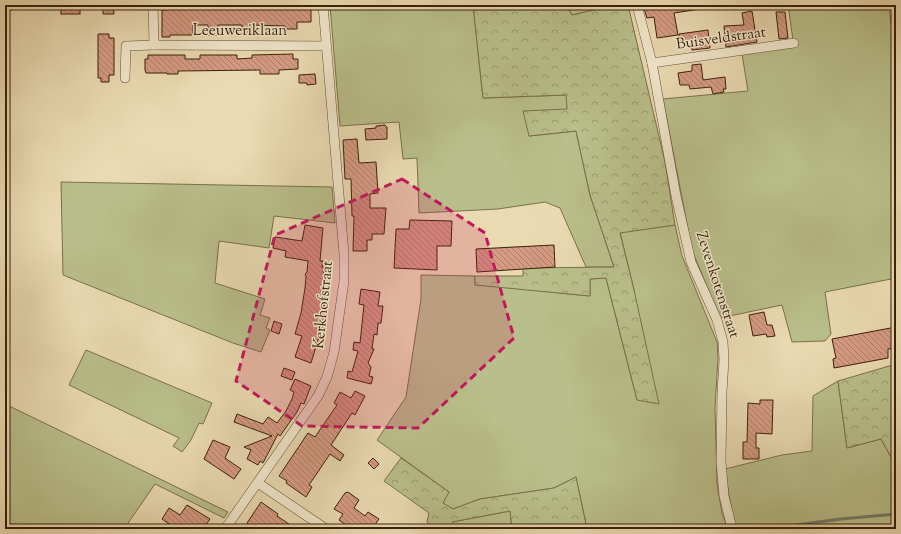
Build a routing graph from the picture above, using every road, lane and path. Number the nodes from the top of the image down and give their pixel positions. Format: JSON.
{"nodes":[{"id":1,"x":153,"y":5,"type":"edge"},
{"id":2,"x":323,"y":5,"type":"edge"},
{"id":3,"x":638,"y":5,"type":"edge"},
{"id":4,"x":794,"y":43,"type":"dead end"},
{"id":5,"x":154,"y":45,"type":"junction"},
{"id":6,"x":326,"y":46,"type":"junction"},
{"id":7,"x":652,"y":63,"type":"junction"},
{"id":8,"x":125,"y":78,"type":"dead end"},
{"id":9,"x":258,"y":483,"type":"junction"},
{"id":10,"x":225,"y":529,"type":"edge"},
{"id":11,"x":326,"y":529,"type":"edge"},
{"id":12,"x":733,"y":529,"type":"edge"}],
"edges":[{"from":1,"to":5,"type":"street"},
{"from":2,"to":6,"type":"street","name":"Kerkhofstraat"},
{"from":3,"to":7,"type":"street","name":"Zevenkotenstraat"},
{"from":4,"to":7,"type":"street","name":"Buisveldstraat"},
{"from":5,"to":6,"type":"street","name":"Leeuweriklaan"},
{"from":5,"to":8,"type":"street","name":"Leeuweriklaan"},
{"from":6,"to":9,"type":"street","name":"Kerkhofstraat"},
{"from":7,"to":12,"type":"street","name":"Zevenkotenstraat"},
{"from":9,"to":10,"type":"street","name":"Kerkhofstraat"},
{"from":9,"to":11,"type":"street"}]}
